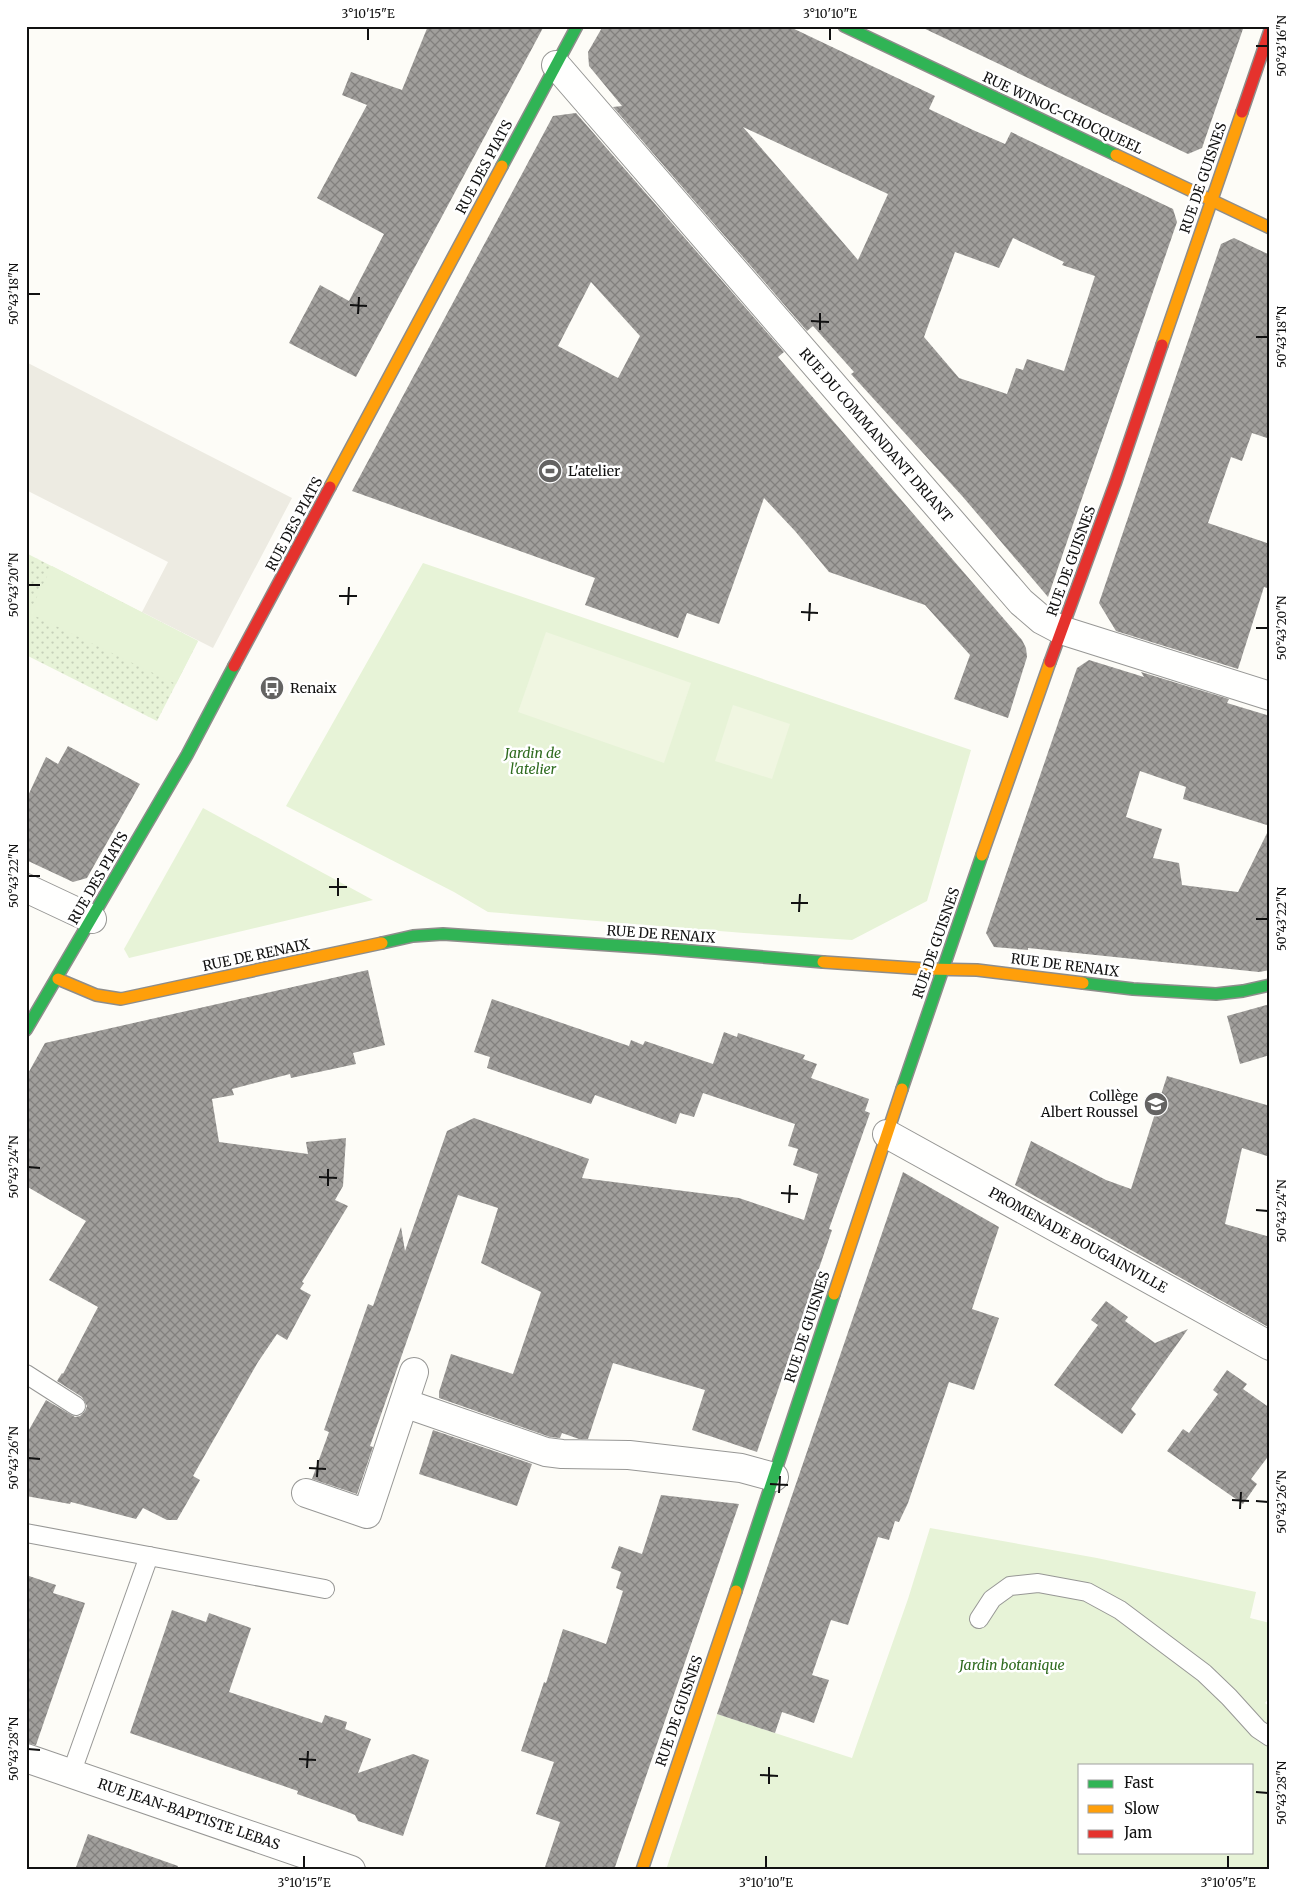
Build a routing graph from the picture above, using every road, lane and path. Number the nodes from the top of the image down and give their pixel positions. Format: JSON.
{"nodes":[{"id":1,"x":577,"y":26,"type":"edge"},
{"id":2,"x":844,"y":26,"type":"edge"},
{"id":3,"x":1270,"y":30,"type":"edge"},
{"id":4,"x":556,"y":64,"type":"junction"},
{"id":5,"x":1212,"y":201,"type":"junction"},
{"id":6,"x":1270,"y":228,"type":"edge"},
{"id":7,"x":1061,"y":630,"type":"junction"},
{"id":8,"x":1270,"y":696,"type":"edge"},
{"id":9,"x":26,"y":888,"type":"edge"},
{"id":10,"x":92,"y":919,"type":"junction"},
{"id":11,"x":942,"y":970,"type":"junction"},
{"id":12,"x":58,"y":979,"type":"junction"},
{"id":13,"x":1270,"y":984,"type":"edge"},
{"id":14,"x":26,"y":1030,"type":"edge"},
{"id":15,"x":887,"y":1134,"type":"junction"},
{"id":16,"x":1270,"y":1346,"type":"edge"},
{"id":17,"x":414,"y":1372,"type":"dead end"},
{"id":18,"x":26,"y":1374,"type":"edge"},
{"id":19,"x":404,"y":1403,"type":"junction"},
{"id":20,"x":76,"y":1406,"type":"dead end"},
{"id":21,"x":774,"y":1477,"type":"junction"},
{"id":22,"x":306,"y":1493,"type":"dead end"},
{"id":23,"x":26,"y":1534,"type":"edge"},
{"id":24,"x":150,"y":1556,"type":"junction"},
{"id":25,"x":325,"y":1589,"type":"dead end"},
{"id":26,"x":979,"y":1619,"type":"dead end"},
{"id":27,"x":1270,"y":1737,"type":"edge"},
{"id":28,"x":26,"y":1758,"type":"edge"},
{"id":29,"x":71,"y":1774,"type":"junction"},
{"id":30,"x":293,"y":1860,"type":"edge"},
{"id":31,"x":351,"y":1870,"type":"edge"},
{"id":32,"x":642,"y":1870,"type":"edge"}],
"edges":[{"from":1,"to":4,"type":"street","name":"RUE DES PIATS"},
{"from":2,"to":5,"type":"street","name":"RUE WINOC-CHOCQUEEL"},
{"from":3,"to":5,"type":"street","name":"RUE DE GUISNES"},
{"from":4,"to":7,"type":"street","name":"RUE DU COMMANDANT DRIANT"},
{"from":4,"to":10,"type":"street","name":"RUE DES PIATS"},
{"from":5,"to":6,"type":"street","name":"RUE WINOC-CHOCQUEEL"},
{"from":5,"to":7,"type":"street","name":"RUE DE GUISNES"},
{"from":7,"to":8,"type":"street","name":"RUE DU COMMANDANT DRIANT"},
{"from":7,"to":11,"type":"street","name":"RUE DE GUISNES"},
{"from":9,"to":10,"type":"street"},
{"from":10,"to":12,"type":"street","name":"RUE DES PIATS"},
{"from":11,"to":12,"type":"street","name":"RUE DE RENAIX"},
{"from":11,"to":13,"type":"street","name":"RUE DE RENAIX"},
{"from":11,"to":15,"type":"street","name":"RUE DE GUISNES"},
{"from":12,"to":14,"type":"street","name":"RUE DES PIATS"},
{"from":15,"to":16,"type":"street","name":"PROMENADE BOUGAINVILLE"},
{"from":15,"to":21,"type":"street","name":"RUE DE GUISNES"},
{"from":17,"to":19,"type":"street"},
{"from":18,"to":20,"type":"lane"},
{"from":19,"to":21,"type":"street"},
{"from":19,"to":22,"type":"street"},
{"from":21,"to":32,"type":"street","name":"RUE DE GUISNES"},
{"from":23,"to":24,"type":"lane"},
{"from":24,"to":25,"type":"lane"},
{"from":24,"to":29,"type":"lane"},
{"from":26,"to":27,"type":"lane"},
{"from":28,"to":29,"type":"street","name":"RUE JEAN-BAPTISTE LEBAS"},
{"from":29,"to":30,"type":"street","name":"RUE JEAN-BAPTISTE LEBAS"},
{"from":30,"to":31,"type":"street","name":"RUE JEAN-BAPTISTE LEBAS"}]}
